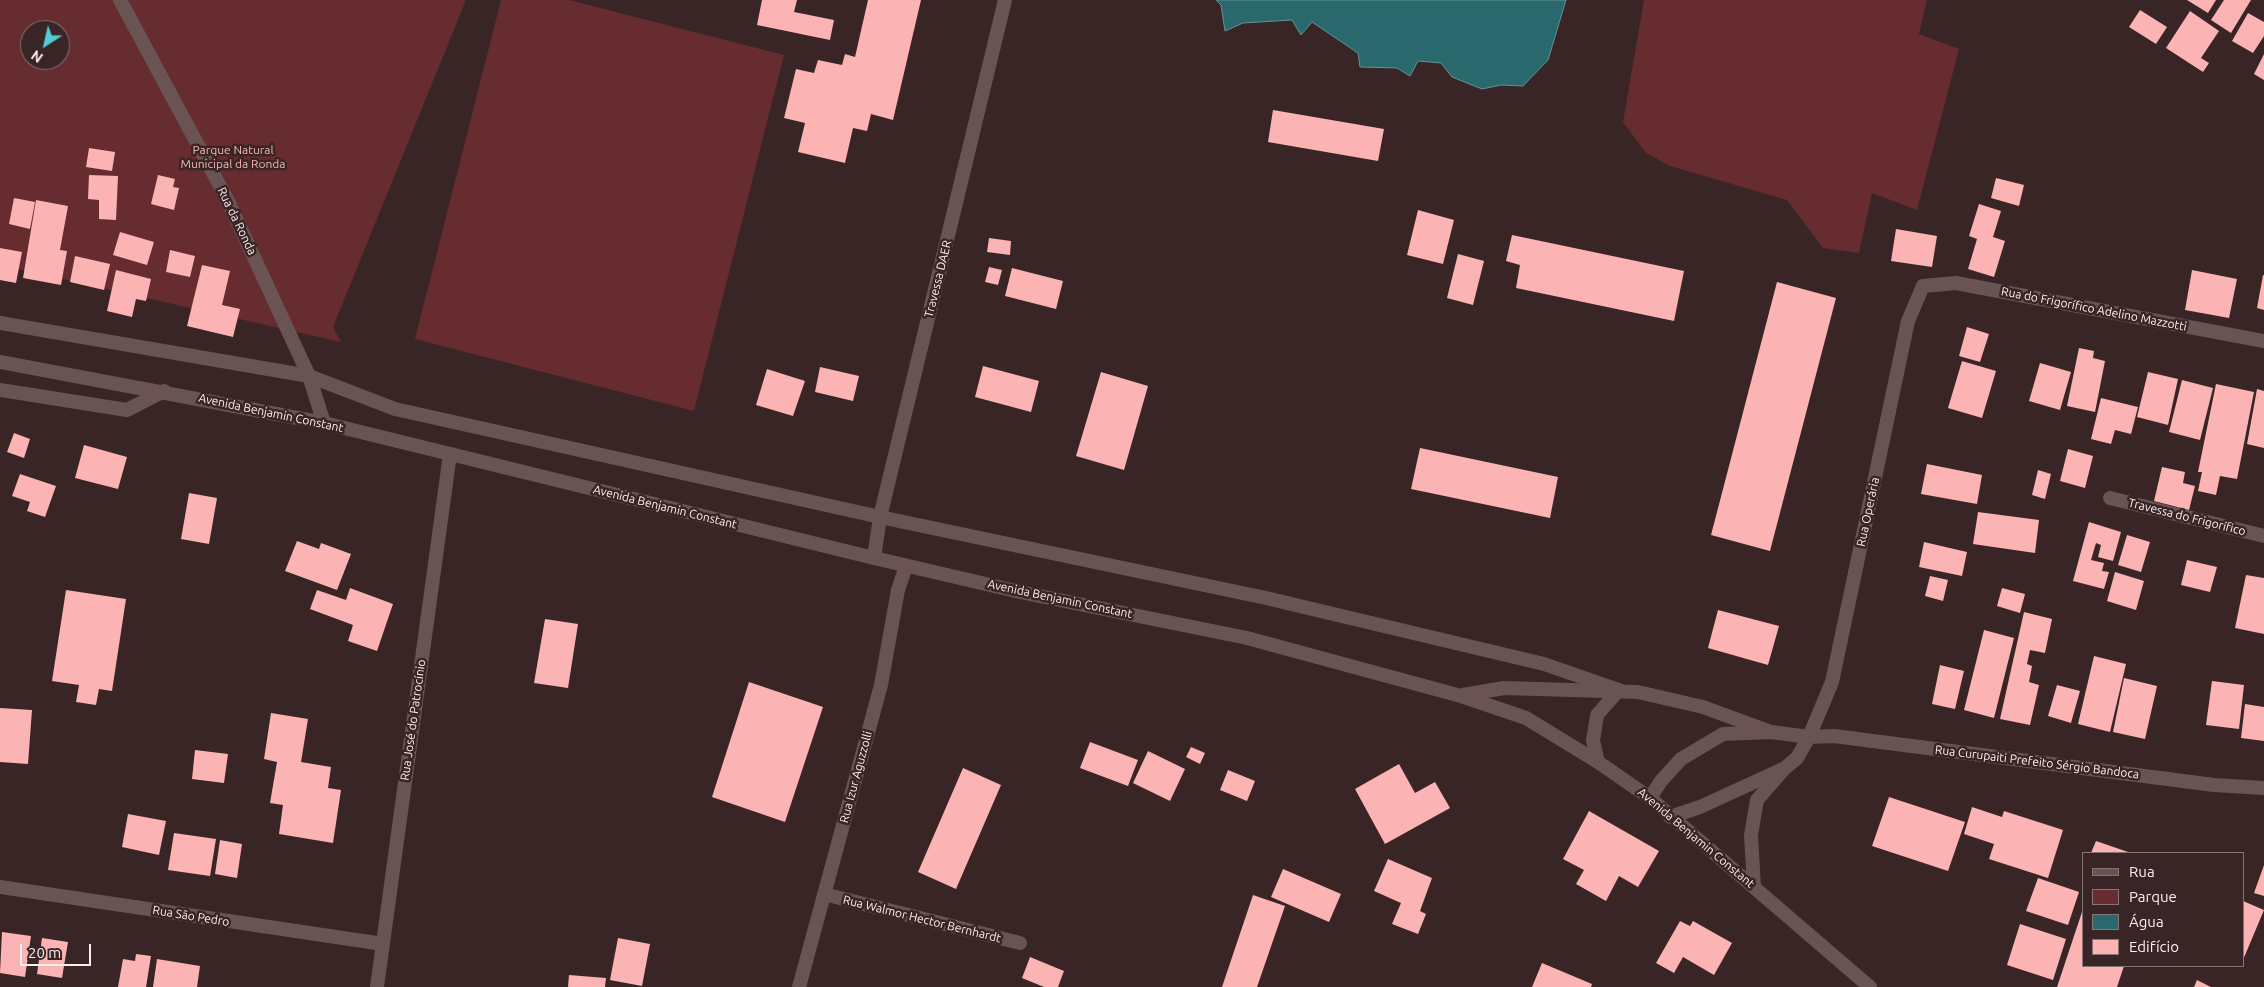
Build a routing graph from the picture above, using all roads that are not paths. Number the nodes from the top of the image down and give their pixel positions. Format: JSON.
{"nodes":[{"id":1,"x":120,"y":0,"type":"edge"},
{"id":2,"x":1005,"y":0,"type":"edge"},
{"id":3,"x":1923,"y":286,"type":"joint"},
{"id":4,"x":0,"y":323,"type":"edge"},
{"id":5,"x":2264,"y":341,"type":"edge"},
{"id":6,"x":0,"y":362,"type":"edge"},
{"id":7,"x":309,"y":376,"type":"junction"},
{"id":8,"x":0,"y":390,"type":"edge"},
{"id":9,"x":164,"y":392,"type":"junction"},
{"id":10,"x":324,"y":423,"type":"junction"},
{"id":11,"x":450,"y":454,"type":"junction"},
{"id":12,"x":2110,"y":498,"type":"dead end"},
{"id":13,"x":880,"y":517,"type":"junction"},
{"id":14,"x":2264,"y":536,"type":"edge"},
{"id":15,"x":874,"y":558,"type":"junction"},
{"id":16,"x":906,"y":566,"type":"junction"},
{"id":17,"x":1619,"y":690,"type":"junction"},
{"id":18,"x":1462,"y":696,"type":"junction"},
{"id":19,"x":1771,"y":732,"type":"junction"},
{"id":20,"x":1809,"y":737,"type":"junction"},
{"id":21,"x":1598,"y":762,"type":"junction"},
{"id":22,"x":1785,"y":768,"type":"junction"},
{"id":23,"x":2264,"y":788,"type":"edge"},
{"id":24,"x":1650,"y":798,"type":"junction"},
{"id":25,"x":1670,"y":817,"type":"junction"},
{"id":26,"x":0,"y":887,"type":"edge"},
{"id":27,"x":1754,"y":887,"type":"junction"},
{"id":28,"x":824,"y":894,"type":"junction"},
{"id":29,"x":1020,"y":943,"type":"dead end"},
{"id":30,"x":382,"y":944,"type":"junction"},
{"id":31,"x":377,"y":987,"type":"edge"},
{"id":32,"x":799,"y":987,"type":"edge"},
{"id":33,"x":1870,"y":987,"type":"edge"}],
"edges":[{"from":1,"to":7,"type":"street","name":"Rua da Ronda"},
{"from":2,"to":13,"type":"street","name":"Travessa DAER"},
{"from":3,"to":5,"type":"street","name":"Rua do Frigorífico Adelino Mazzotti"},
{"from":3,"to":20,"type":"street","name":"Rua Operária"},
{"from":4,"to":7,"type":"street"},
{"from":6,"to":9,"type":"street","name":"Avenida Benjamin Constant"},
{"from":7,"to":10,"type":"street","name":"Rua da Ronda"},
{"from":7,"to":13,"type":"street"},
{"from":8,"to":9,"type":"street"},
{"from":9,"to":10,"type":"street","name":"Avenida Benjamin Constant"},
{"from":10,"to":11,"type":"street","name":"Avenida Benjamin Constant"},
{"from":11,"to":15,"type":"street","name":"Avenida Benjamin Constant"},
{"from":11,"to":30,"type":"street","name":"Rua José do Patrocínio"},
{"from":12,"to":14,"type":"street","name":"Travessa do Frigorífico"},
{"from":13,"to":15,"type":"street","name":"Travessa DAER"},
{"from":13,"to":17,"type":"street"},
{"from":15,"to":16,"type":"street","name":"Avenida Benjamin Constant"},
{"from":16,"to":18,"type":"street","name":"Avenida Benjamin Constant"},
{"from":16,"to":28,"type":"street","name":"Rua Izur Aguzzolli"},
{"from":17,"to":18,"type":"street"},
{"from":17,"to":19,"type":"street"},
{"from":17,"to":21,"type":"street"},
{"from":18,"to":21,"type":"street","name":"Avenida Benjamin Constant"},
{"from":19,"to":20,"type":"street","name":"Rua Curupaiti Prefeito Sérgio Bandoca"},
{"from":19,"to":24,"type":"street"},
{"from":20,"to":22,"type":"street","name":"Rua Operária"},
{"from":20,"to":23,"type":"street","name":"Rua Curupaiti Prefeito Sérgio Bandoca"},
{"from":21,"to":24,"type":"street","name":"Avenida Benjamin Constant"},
{"from":22,"to":25,"type":"street"},
{"from":22,"to":27,"type":"street","name":"Rua Operária"},
{"from":24,"to":25,"type":"street","name":"Avenida Benjamin Constant"},
{"from":25,"to":27,"type":"street","name":"Avenida Benjamin Constant"},
{"from":26,"to":30,"type":"street","name":"Rua São Pedro"},
{"from":27,"to":33,"type":"street","name":"Avenida Benjamin Constant"},
{"from":28,"to":29,"type":"street","name":"Rua Walmor Hector Bernhardt"},
{"from":28,"to":32,"type":"street","name":"Rua Izur Aguzzolli"},
{"from":30,"to":31,"type":"street","name":"Rua José do Patrocínio"}]}
